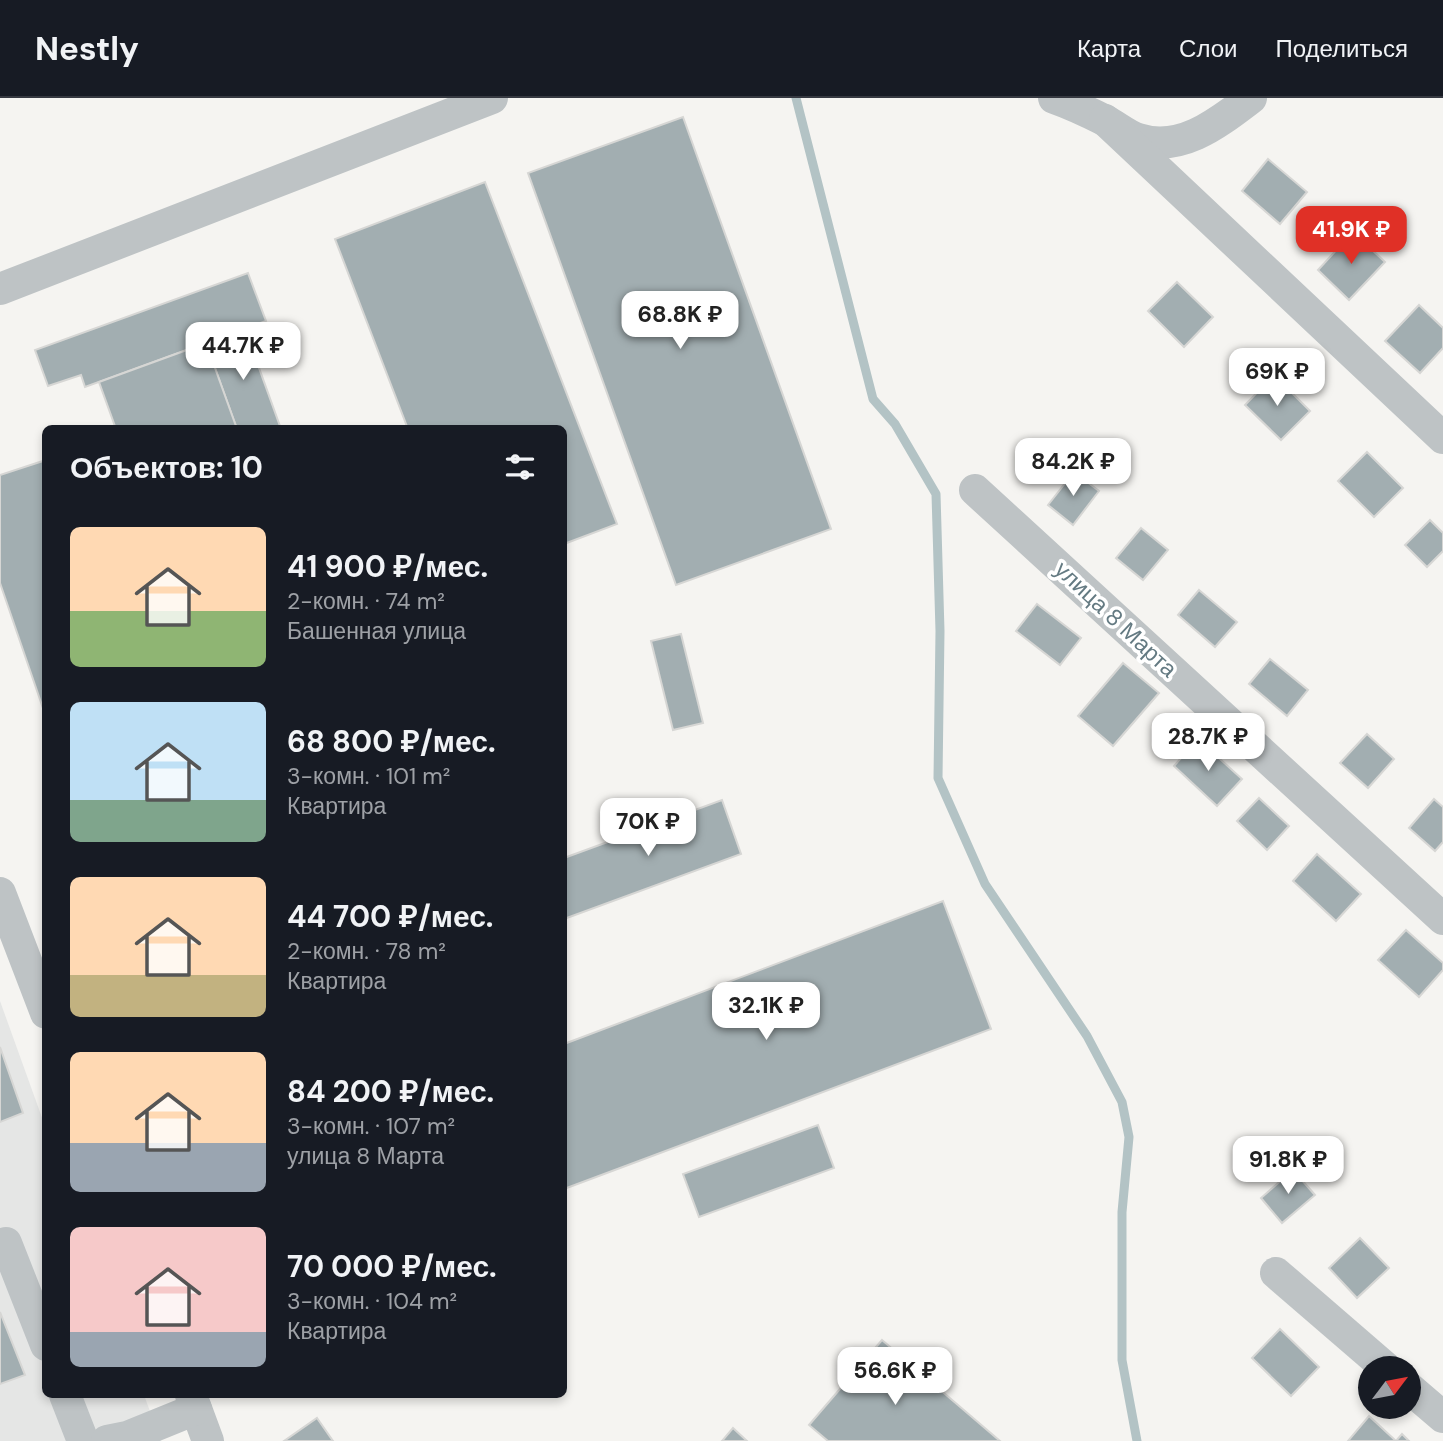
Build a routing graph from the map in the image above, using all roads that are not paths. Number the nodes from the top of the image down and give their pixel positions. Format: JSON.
{"nodes":[{"id":1,"x":492,"y":98,"type":"edge"},
{"id":2,"x":1054,"y":98,"type":"edge"},
{"id":3,"x":1251,"y":98,"type":"edge"},
{"id":4,"x":1105,"y":120,"type":"junction"},
{"id":5,"x":0,"y":289,"type":"edge"},
{"id":6,"x":1443,"y":438,"type":"edge"},
{"id":7,"x":975,"y":489,"type":"dead end"},
{"id":8,"x":3,"y":911,"type":"edge"},
{"id":9,"x":1443,"y":919,"type":"edge"},
{"id":10,"x":42,"y":1004,"type":"edge"},
{"id":11,"x":6,"y":1243,"type":"dead end"},
{"id":12,"x":1276,"y":1273,"type":"dead end"},
{"id":13,"x":42,"y":1335,"type":"edge"},
{"id":14,"x":1373,"y":1356,"type":"edge"},
{"id":15,"x":66,"y":1398,"type":"edge"},
{"id":16,"x":1421,"y":1398,"type":"edge"},
{"id":17,"x":193,"y":1402,"type":"edge"},
{"id":18,"x":1443,"y":1417,"type":"edge"},
{"id":19,"x":83,"y":1441,"type":"edge"},
{"id":20,"x":107,"y":1441,"type":"edge"},
{"id":21,"x":208,"y":1441,"type":"edge"}],
"edges":[{"from":1,"to":5,"type":"street"},
{"from":2,"to":4,"type":"street"},
{"from":3,"to":4,"type":"street"},
{"from":4,"to":6,"type":"street"},
{"from":7,"to":9,"type":"street","name":"улица 8 Марта"},
{"from":8,"to":10,"type":"street"},
{"from":11,"to":13,"type":"street"},
{"from":12,"to":14,"type":"street"},
{"from":15,"to":19,"type":"street"},
{"from":16,"to":18,"type":"street"},
{"from":17,"to":20,"type":"street"},
{"from":17,"to":21,"type":"street"}]}
